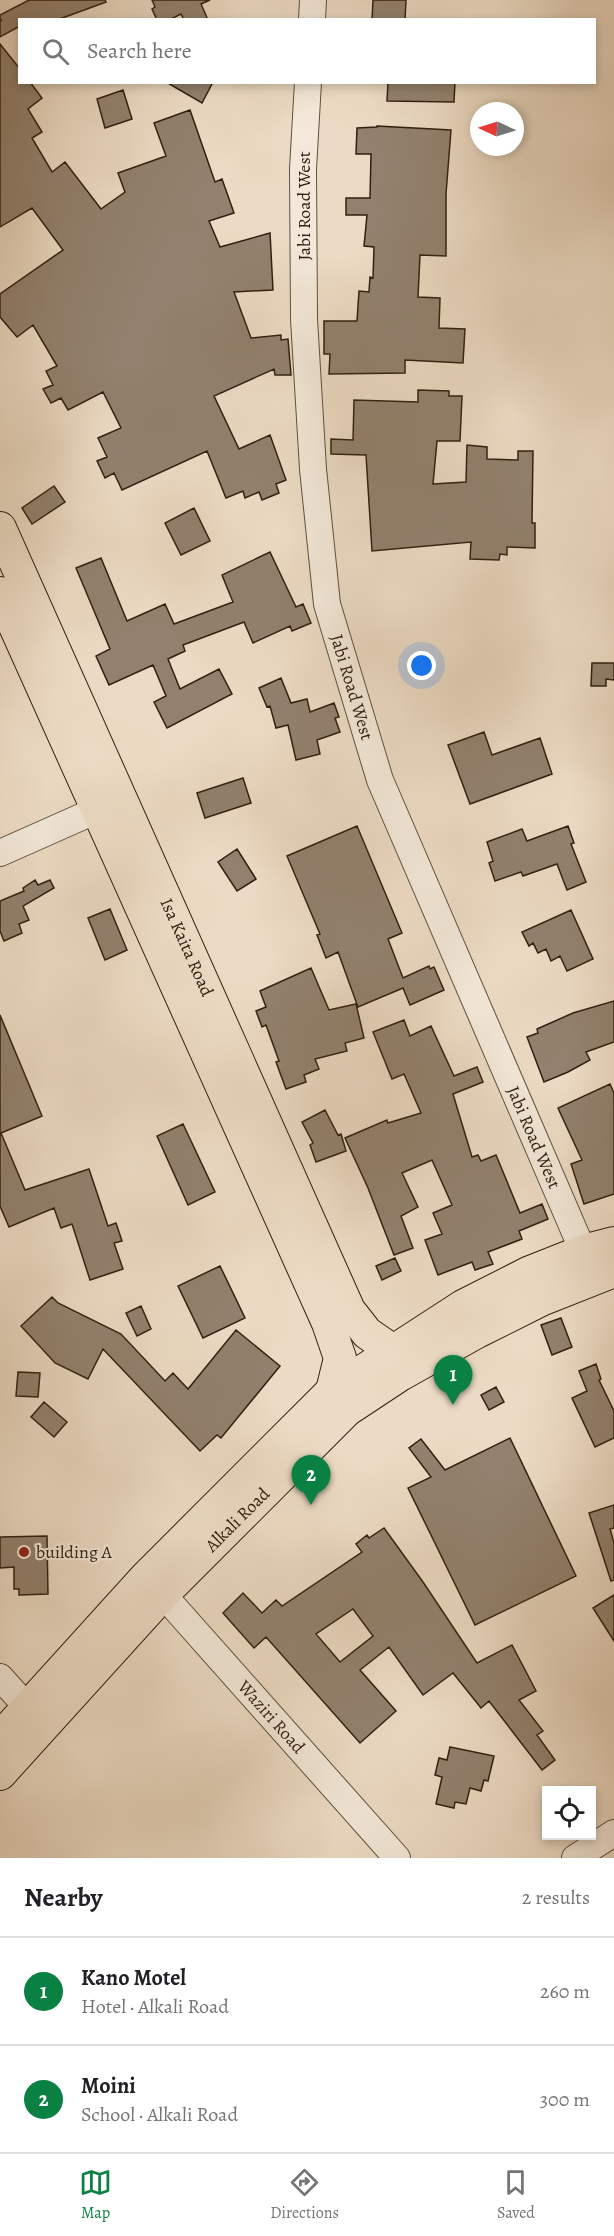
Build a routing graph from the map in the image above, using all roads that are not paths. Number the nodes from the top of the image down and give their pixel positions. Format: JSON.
{"nodes":[{"id":1,"x":313,"y":0,"type":"edge"},
{"id":2,"x":312,"y":18,"type":"edge"},
{"id":3,"x":308,"y":84,"type":"edge"},
{"id":4,"x":0,"y":528,"type":"edge"},
{"id":5,"x":0,"y":593,"type":"edge"},
{"id":6,"x":97,"y":810,"type":"junction"},
{"id":7,"x":0,"y":853,"type":"edge"},
{"id":8,"x":207,"y":1022,"type":"junction"},
{"id":9,"x":614,"y":1243,"type":"edge"},
{"id":10,"x":583,"y":1251,"type":"junction"},
{"id":11,"x":614,"y":1271,"type":"edge"},
{"id":12,"x":393,"y":1351,"type":"junction"},
{"id":13,"x":332,"y":1391,"type":"junction"},
{"id":14,"x":155,"y":1585,"type":"junction"},
{"id":15,"x":0,"y":1677,"type":"edge"},
{"id":16,"x":28,"y":1708,"type":"junction"},
{"id":17,"x":0,"y":1738,"type":"edge"},
{"id":18,"x":0,"y":1774,"type":"edge"},
{"id":19,"x":614,"y":1833,"type":"edge"},
{"id":20,"x":397,"y":1858,"type":"edge"},
{"id":21,"x":575,"y":1858,"type":"edge"}],
"edges":[{"from":1,"to":2,"type":"street"},
{"from":3,"to":10,"type":"street","name":"Jabi Road West"},
{"from":4,"to":8,"type":"main road","name":"Isa Kaita Road"},
{"from":5,"to":6,"type":"main road","name":"Isa Kaita Road"},
{"from":6,"to":7,"type":"street"},
{"from":6,"to":8,"type":"main road","name":"Isa Kaita Road"},
{"from":8,"to":12,"type":"main road","name":"Isa Kaita Road"},
{"from":8,"to":13,"type":"main road","name":"Isa Kaita Road"},
{"from":9,"to":10,"type":"main road","name":"Alkali Road"},
{"from":10,"to":12,"type":"main road","name":"Alkali Road"},
{"from":11,"to":14,"type":"main road","name":"Alkali Road"},
{"from":12,"to":13,"type":"main road","name":"Alkali Road"},
{"from":13,"to":14,"type":"main road","name":"Alkali Road"},
{"from":14,"to":16,"type":"main road","name":"Alkali Road"},
{"from":14,"to":18,"type":"main road","name":"Alkali Road"},
{"from":14,"to":20,"type":"street","name":"Waziri Road"},
{"from":15,"to":16,"type":"street"},
{"from":16,"to":17,"type":"main road","name":"Alkali Road"},
{"from":19,"to":21,"type":"street"}]}
